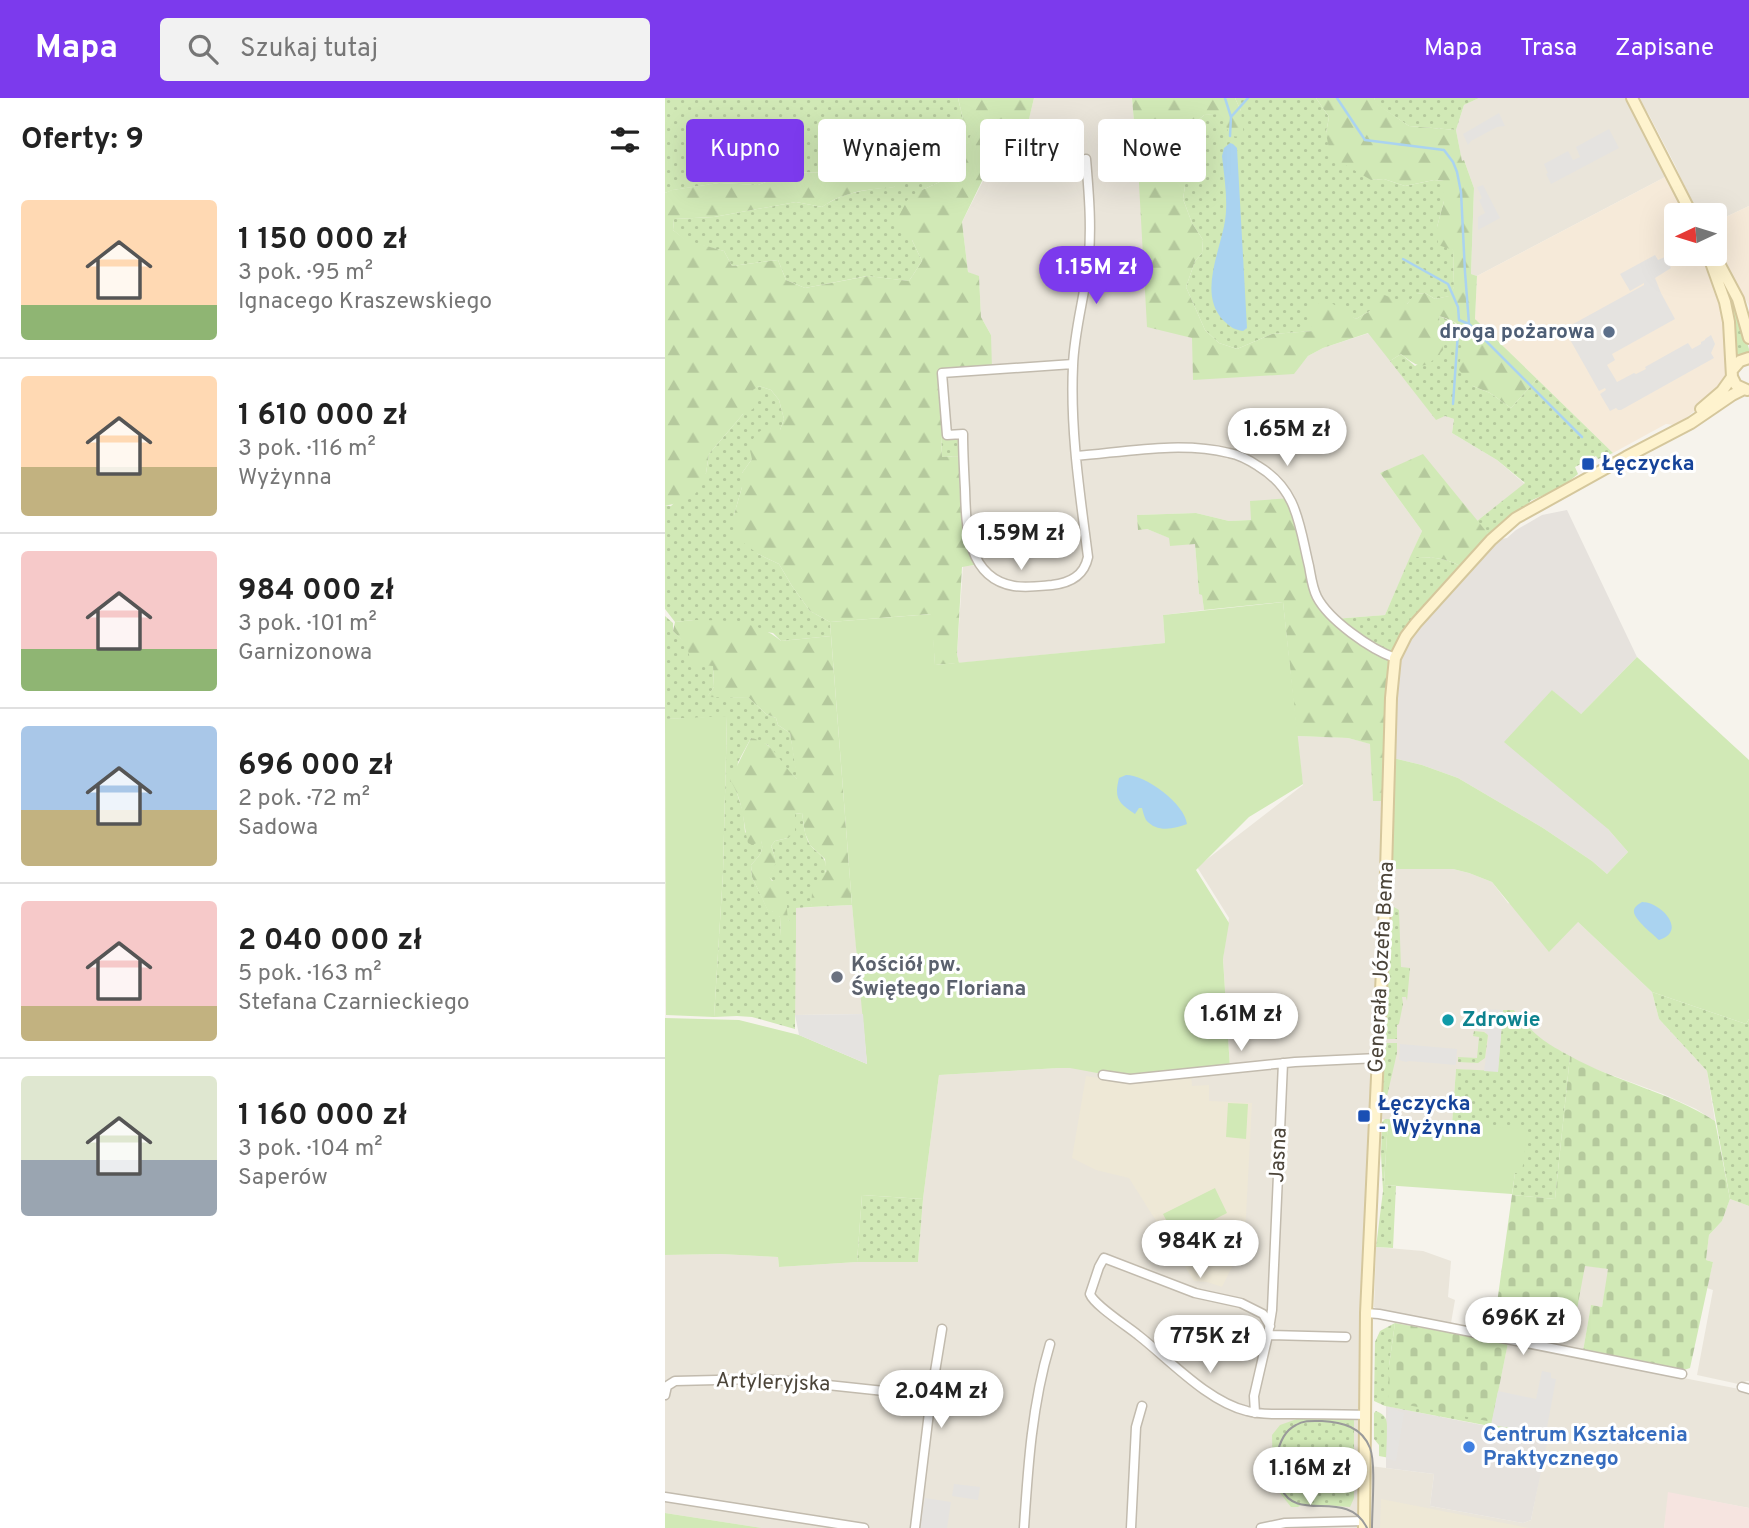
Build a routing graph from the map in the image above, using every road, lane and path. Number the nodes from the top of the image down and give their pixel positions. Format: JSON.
{"nodes":[{"id":1,"x":1632,"y":98,"type":"edge"},
{"id":2,"x":1086,"y":159,"type":"dead end"},
{"id":3,"x":1686,"y":203,"type":"edge"},
{"id":4,"x":1714,"y":266,"type":"edge"},
{"id":5,"x":1718,"y":266,"type":"edge"},
{"id":6,"x":1749,"y":338,"type":"edge"},
{"id":7,"x":1749,"y":358,"type":"edge"},
{"id":8,"x":1073,"y":364,"type":"junction"},
{"id":9,"x":1733,"y":373,"type":"junction"},
{"id":10,"x":1746,"y":390,"type":"edge"},
{"id":11,"x":1677,"y":429,"type":"junction"},
{"id":12,"x":1076,"y":456,"type":"junction"},
{"id":13,"x":1395,"y":658,"type":"junction"},
{"id":14,"x":1378,"y":1058,"type":"junction"},
{"id":15,"x":1283,"y":1063,"type":"junction"},
{"id":16,"x":1103,"y":1075,"type":"dead end"},
{"id":17,"x":1366,"y":1313,"type":"junction"},
{"id":18,"x":942,"y":1329,"type":"dead end"},
{"id":19,"x":1269,"y":1331,"type":"junction"},
{"id":20,"x":1346,"y":1337,"type":"dead end"},
{"id":21,"x":1050,"y":1344,"type":"dead end"},
{"id":22,"x":1682,"y":1374,"type":"dead end"},
{"id":23,"x":665,"y":1395,"type":"edge"},
{"id":24,"x":931,"y":1396,"type":"junction"},
{"id":25,"x":1142,"y":1406,"type":"dead end"},
{"id":26,"x":1255,"y":1413,"type":"junction"},
{"id":27,"x":1365,"y":1415,"type":"junction"},
{"id":28,"x":665,"y":1497,"type":"edge"},
{"id":29,"x":1364,"y":1524,"type":"edge"},
{"id":30,"x":864,"y":1528,"type":"edge"},
{"id":31,"x":915,"y":1528,"type":"edge"},
{"id":32,"x":1024,"y":1528,"type":"edge"},
{"id":33,"x":1131,"y":1528,"type":"edge"},
{"id":34,"x":1261,"y":1528,"type":"edge"}],
"edges":[{"from":1,"to":3,"type":"street"},
{"from":2,"to":8,"type":"street"},
{"from":4,"to":9,"type":"street"},
{"from":5,"to":6,"type":"street"},
{"from":7,"to":9,"type":"street"},
{"from":8,"to":12,"type":"street"},
{"from":8,"to":12,"type":"street"},
{"from":9,"to":10,"type":"street"},
{"from":9,"to":11,"type":"street"},
{"from":10,"to":11,"type":"street"},
{"from":11,"to":13,"type":"street"},
{"from":12,"to":13,"type":"street"},
{"from":13,"to":14,"type":"street","name":"Generała Józefa Bema"},
{"from":14,"to":15,"type":"street"},
{"from":14,"to":17,"type":"street","name":"Generała Józefa Bema"},
{"from":15,"to":16,"type":"street"},
{"from":15,"to":19,"type":"street","name":"Jasna"},
{"from":17,"to":22,"type":"street"},
{"from":17,"to":27,"type":"street","name":"Generała Józefa Bema"},
{"from":18,"to":24,"type":"street"},
{"from":19,"to":20,"type":"street"},
{"from":19,"to":26,"type":"street","name":"Jasna"},
{"from":19,"to":26,"type":"street"},
{"from":21,"to":32,"type":"street"},
{"from":23,"to":24,"type":"street","name":"Artyleryjska"},
{"from":24,"to":31,"type":"street"},
{"from":25,"to":33,"type":"street"},
{"from":26,"to":27,"type":"street"},
{"from":27,"to":29,"type":"street","name":"Generała Józefa Bema"},
{"from":28,"to":30,"type":"street"},
{"from":29,"to":34,"type":"street"}]}
